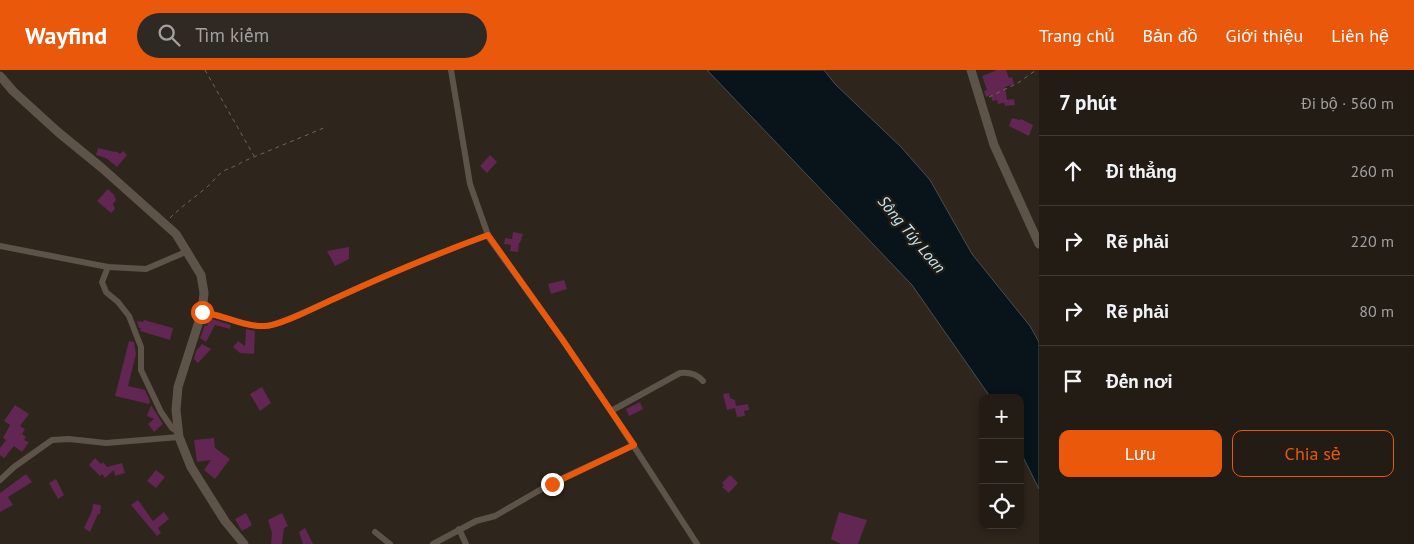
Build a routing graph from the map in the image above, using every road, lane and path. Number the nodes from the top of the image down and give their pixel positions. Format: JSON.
{"nodes":[{"id":1,"x":205,"y":70,"type":"edge"},
{"id":2,"x":451,"y":70,"type":"edge"},
{"id":3,"x":971,"y":70,"type":"edge"},
{"id":4,"x":1036,"y":70,"type":"edge"},
{"id":5,"x":0,"y":76,"type":"edge"},
{"id":6,"x":980,"y":101,"type":"junction"},
{"id":7,"x":326,"y":127,"type":"dead end"},
{"id":8,"x":254,"y":158,"type":"junction"},
{"id":9,"x":165,"y":223,"type":"junction"},
{"id":10,"x":488,"y":235,"type":"junction"},
{"id":11,"x":1039,"y":244,"type":"edge"},
{"id":12,"x":0,"y":246,"type":"edge"},
{"id":13,"x":188,"y":251,"type":"junction"},
{"id":14,"x":108,"y":267,"type":"junction"},
{"id":15,"x":202,"y":312,"type":"junction"},
{"id":16,"x":703,"y":381,"type":"dead end"},
{"id":17,"x":611,"y":411,"type":"junction"},
{"id":18,"x":178,"y":435,"type":"junction"},
{"id":19,"x":634,"y":445,"type":"junction"},
{"id":20,"x":0,"y":480,"type":"edge"},
{"id":21,"x":459,"y":529,"type":"junction"},
{"id":22,"x":375,"y":532,"type":"dead end"},
{"id":23,"x":244,"y":544,"type":"edge"},
{"id":24,"x":390,"y":544,"type":"edge"},
{"id":25,"x":433,"y":544,"type":"edge"},
{"id":26,"x":466,"y":544,"type":"edge"},
{"id":27,"x":697,"y":544,"type":"edge"}],
"edges":[{"from":1,"to":8,"type":"path"},
{"from":2,"to":10,"type":"street"},
{"from":3,"to":6,"type":"street"},
{"from":4,"to":6,"type":"path"},
{"from":5,"to":9,"type":"street"},
{"from":6,"to":11,"type":"street"},
{"from":7,"to":8,"type":"path"},
{"from":8,"to":9,"type":"path"},
{"from":9,"to":13,"type":"street"},
{"from":10,"to":15,"type":"street"},
{"from":10,"to":17,"type":"street"},
{"from":12,"to":14,"type":"street"},
{"from":13,"to":14,"type":"street"},
{"from":13,"to":15,"type":"street"},
{"from":14,"to":18,"type":"street"},
{"from":15,"to":18,"type":"street"},
{"from":16,"to":17,"type":"street"},
{"from":17,"to":19,"type":"street"},
{"from":18,"to":20,"type":"street"},
{"from":18,"to":23,"type":"street"},
{"from":19,"to":21,"type":"street"},
{"from":19,"to":27,"type":"street"},
{"from":21,"to":25,"type":"street"},
{"from":21,"to":26,"type":"street"},
{"from":22,"to":24,"type":"street"}]}
